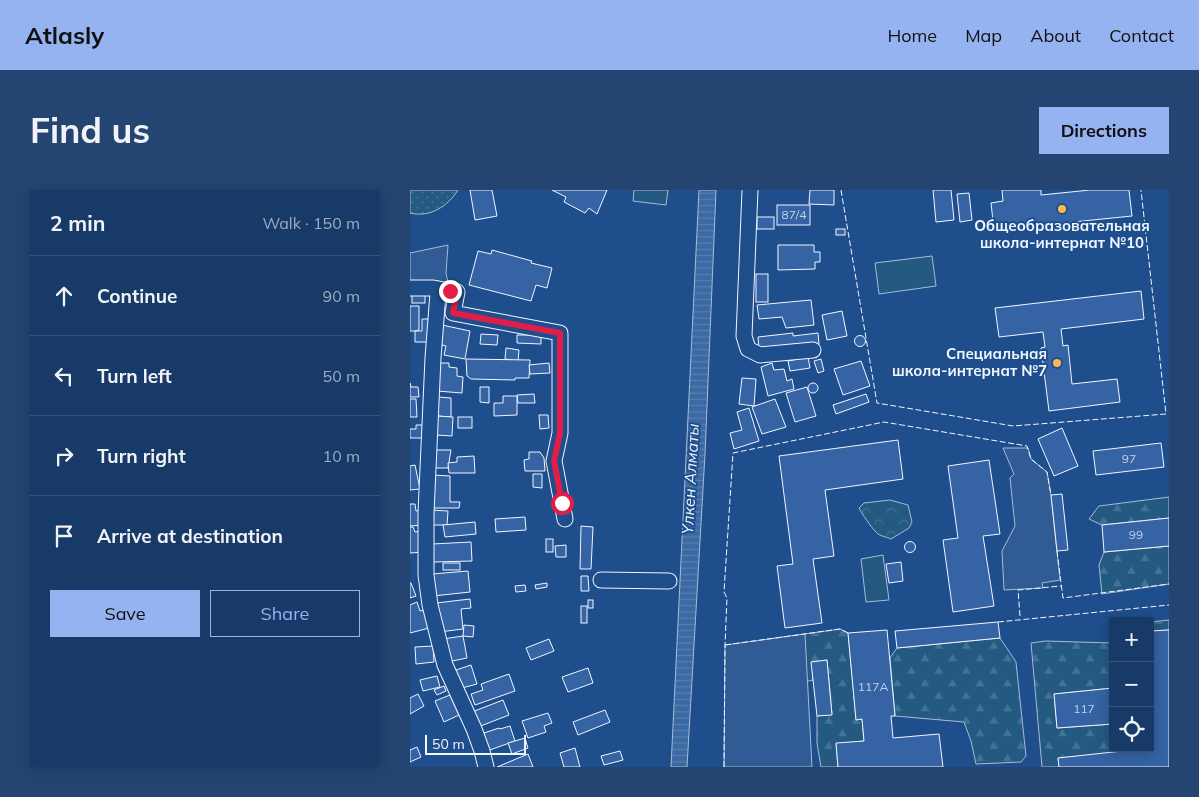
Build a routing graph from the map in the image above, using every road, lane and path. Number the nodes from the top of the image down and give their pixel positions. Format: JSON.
{"nodes":[{"id":1,"x":750,"y":190,"type":"edge"},
{"id":2,"x":410,"y":288,"type":"edge"},
{"id":3,"x":437,"y":289,"type":"junction"},
{"id":4,"x":813,"y":350,"type":"dead end"},
{"id":5,"x":565,"y":519,"type":"dead end"},
{"id":6,"x":601,"y":580,"type":"dead end"},
{"id":7,"x":669,"y":581,"type":"dead end"},
{"id":8,"x":486,"y":767,"type":"edge"}],
"edges":[{"from":1,"to":4,"type":"street"},
{"from":2,"to":3,"type":"street"},
{"from":3,"to":5,"type":"street"},
{"from":3,"to":8,"type":"street"},
{"from":6,"to":7,"type":"street"}]}
